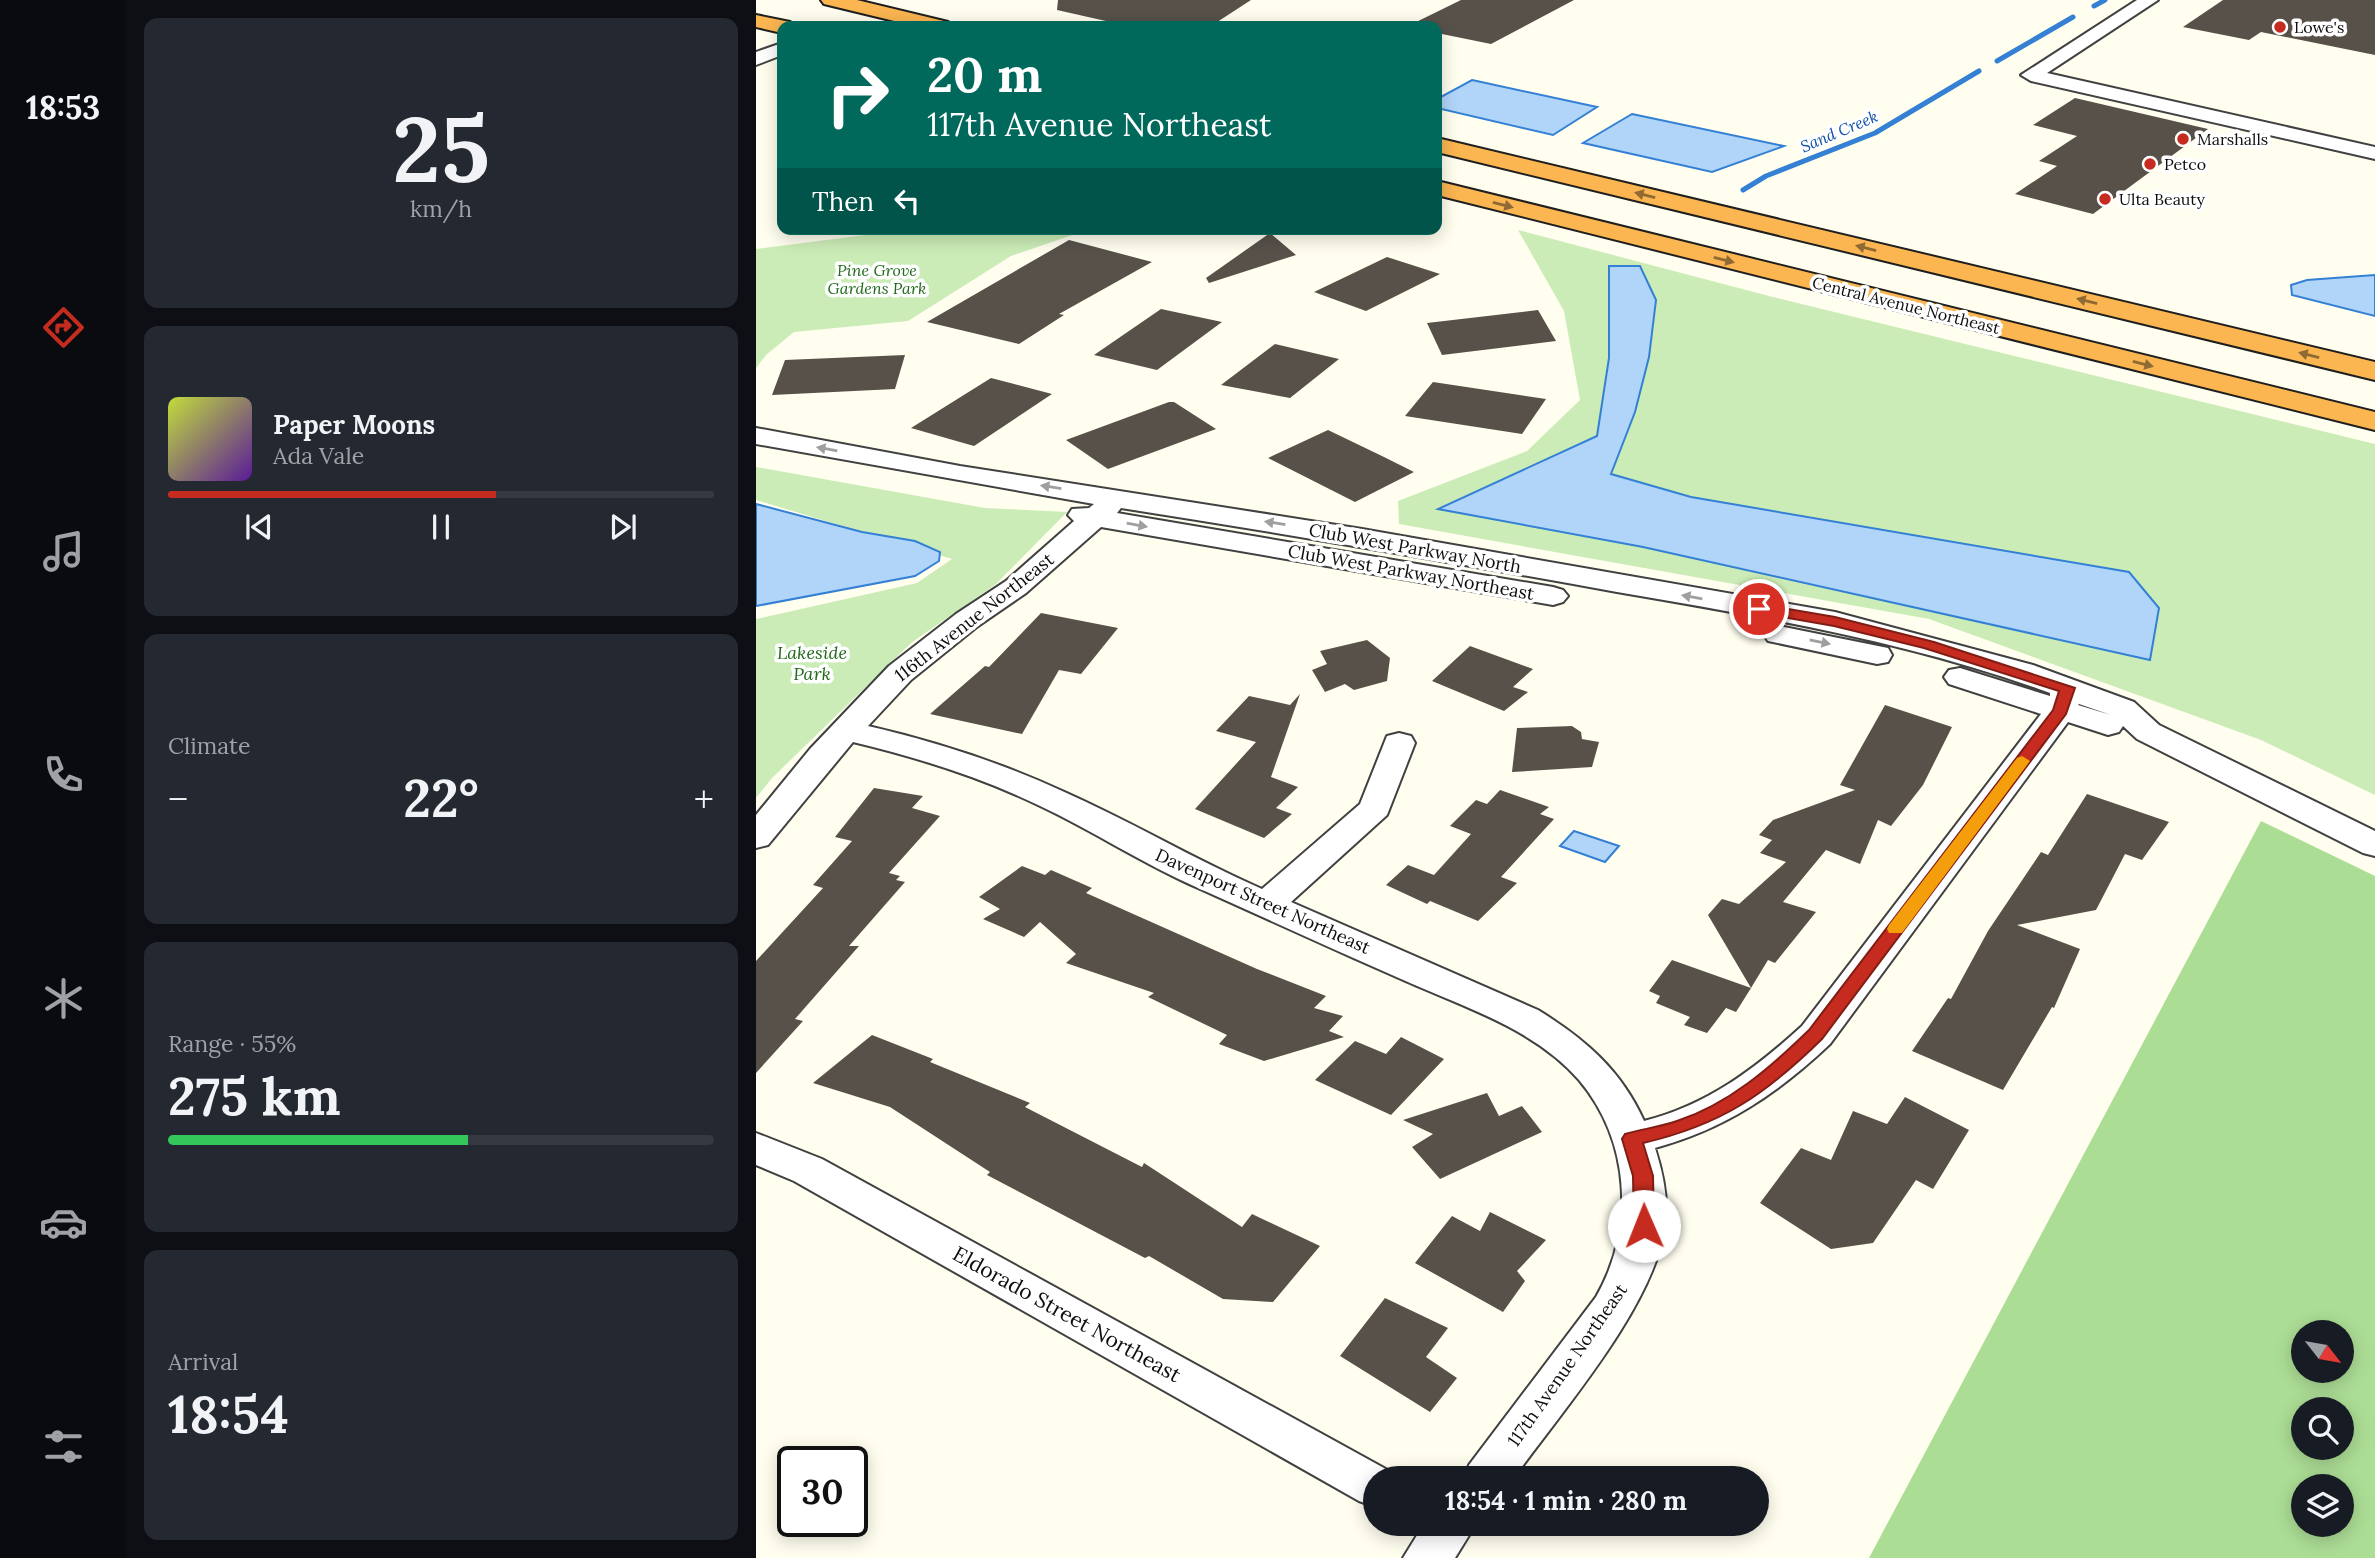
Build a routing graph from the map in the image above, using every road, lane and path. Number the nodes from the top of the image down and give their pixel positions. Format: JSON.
{"nodes":[{"id":1,"x":831,"y":0,"type":"edge"},
{"id":2,"x":2149,"y":0,"type":"edge"},
{"id":3,"x":756,"y":21,"type":"edge"},
{"id":4,"x":920,"y":21,"type":"edge"},
{"id":5,"x":777,"y":26,"type":"edge"},
{"id":6,"x":777,"y":51,"type":"edge"},
{"id":7,"x":756,"y":59,"type":"edge"},
{"id":8,"x":1442,"y":146,"type":"edge"},
{"id":9,"x":2375,"y":153,"type":"edge"},
{"id":10,"x":1442,"y":189,"type":"edge"},
{"id":11,"x":2375,"y":371,"type":"edge"},
{"id":12,"x":2375,"y":421,"type":"edge"},
{"id":13,"x":756,"y":436,"type":"edge"},
{"id":14,"x":756,"y":457,"type":"edge"},
{"id":15,"x":1106,"y":508,"type":"junction"},
{"id":16,"x":2064,"y":700,"type":"junction"},
{"id":17,"x":846,"y":731,"type":"junction"},
{"id":18,"x":1399,"y":743,"type":"dead end"},
{"id":19,"x":756,"y":837,"type":"edge"},
{"id":20,"x":2375,"y":845,"type":"edge"},
{"id":21,"x":1267,"y":904,"type":"junction"},
{"id":22,"x":1632,"y":1139,"type":"junction"},
{"id":23,"x":756,"y":1148,"type":"edge"},
{"id":24,"x":1496,"y":1466,"type":"edge"},
{"id":25,"x":1363,"y":1479,"type":"edge"}],
"edges":[{"from":1,"to":4,"type":"highway"},
{"from":2,"to":9,"type":"street"},
{"from":3,"to":5,"type":"highway"},
{"from":6,"to":7,"type":"street"},
{"from":11,"to":8,"type":"highway","one_way":true},
{"from":10,"to":12,"type":"highway","name":"Central Avenue Northeast","one_way":true},
{"from":15,"to":13,"type":"street","one_way":true},
{"from":14,"to":15,"type":"street","name":"Club West Parkway Northeast"},
{"from":15,"to":16,"type":"street","name":"Club West Parkway Northeast"},
{"from":15,"to":17,"type":"street","name":"116th Avenue Northeast"},
{"from":16,"to":20,"type":"street","name":"Club West Parkway Northeast"},
{"from":16,"to":22,"type":"street"},
{"from":17,"to":19,"type":"street","name":"116th Avenue Northeast"},
{"from":17,"to":21,"type":"street","name":"Davenport Street Northeast"},
{"from":18,"to":21,"type":"street"},
{"from":21,"to":22,"type":"street","name":"Davenport Street Northeast"},
{"from":22,"to":24,"type":"street","name":"117th Avenue Northeast"},
{"from":23,"to":25,"type":"street","name":"Eldorado Street Northeast"}]}
